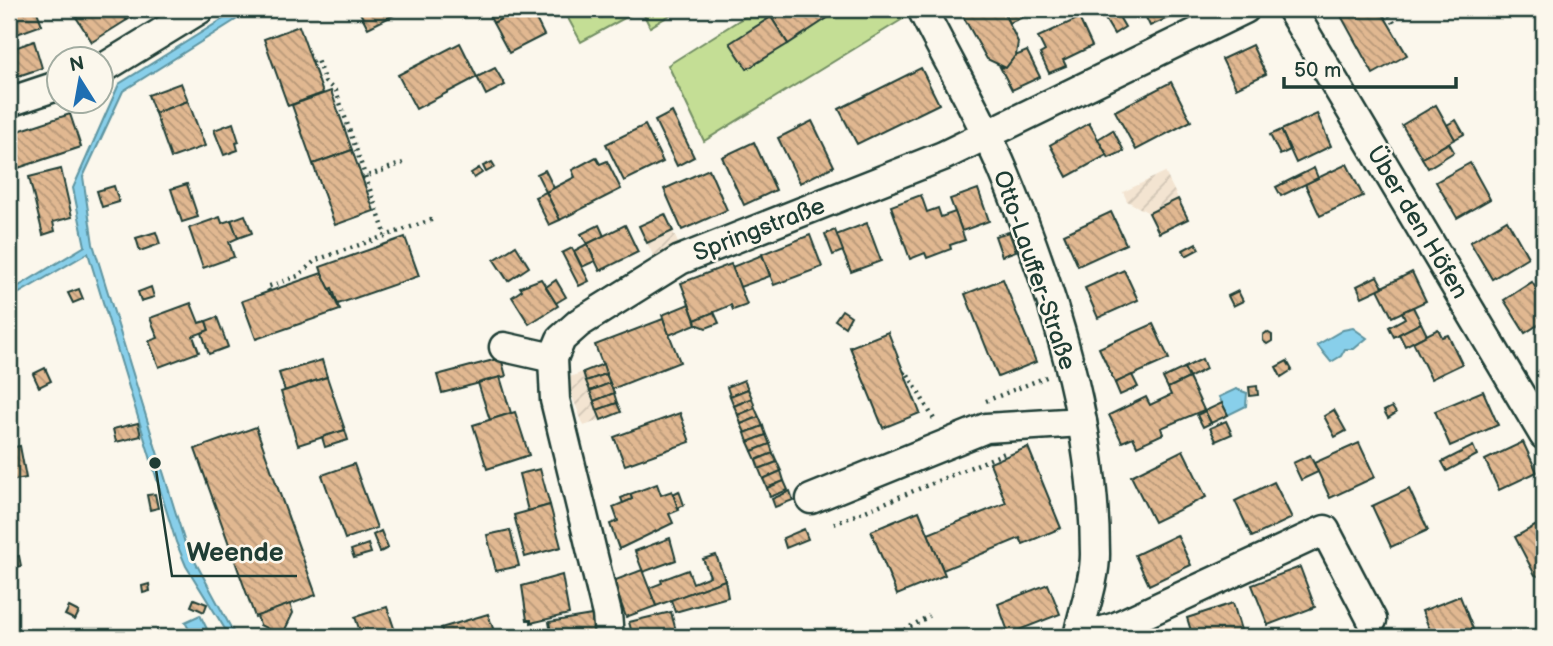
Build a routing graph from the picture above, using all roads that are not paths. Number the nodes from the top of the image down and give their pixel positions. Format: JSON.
{"nodes":[{"id":1,"x":200,"y":9,"type":"edge"},
{"id":2,"x":922,"y":9,"type":"edge"},
{"id":3,"x":1245,"y":9,"type":"edge"},
{"id":4,"x":1291,"y":9,"type":"edge"},
{"id":5,"x":116,"y":60,"type":"edge"},
{"id":6,"x":46,"y":90,"type":"edge"},
{"id":7,"x":9,"y":102,"type":"edge"},
{"id":8,"x":986,"y":136,"type":"junction"},
{"id":9,"x":503,"y":347,"type":"dead end"},
{"id":10,"x":553,"y":358,"type":"junction"},
{"id":11,"x":1082,"y":422,"type":"junction"},
{"id":12,"x":1544,"y":435,"type":"edge"},
{"id":13,"x":811,"y":499,"type":"dead end"},
{"id":14,"x":1372,"y":620,"type":"dead end"},
{"id":15,"x":609,"y":637,"type":"edge"},
{"id":16,"x":1081,"y":637,"type":"edge"}],
"edges":[{"from":1,"to":5,"type":"street"},
{"from":2,"to":8,"type":"street","name":"Otto-Lauffer-Straße"},
{"from":3,"to":8,"type":"street","name":"Springstraße"},
{"from":4,"to":12,"type":"street","name":"Über den Höfen"},
{"from":6,"to":7,"type":"street"},
{"from":8,"to":10,"type":"street","name":"Springstraße"},
{"from":8,"to":11,"type":"street","name":"Otto-Lauffer-Straße"},
{"from":9,"to":10,"type":"street"},
{"from":10,"to":15,"type":"street"},
{"from":11,"to":13,"type":"street"},
{"from":11,"to":16,"type":"street","name":"Otto-Lauffer-Straße"},
{"from":14,"to":16,"type":"street"}]}
